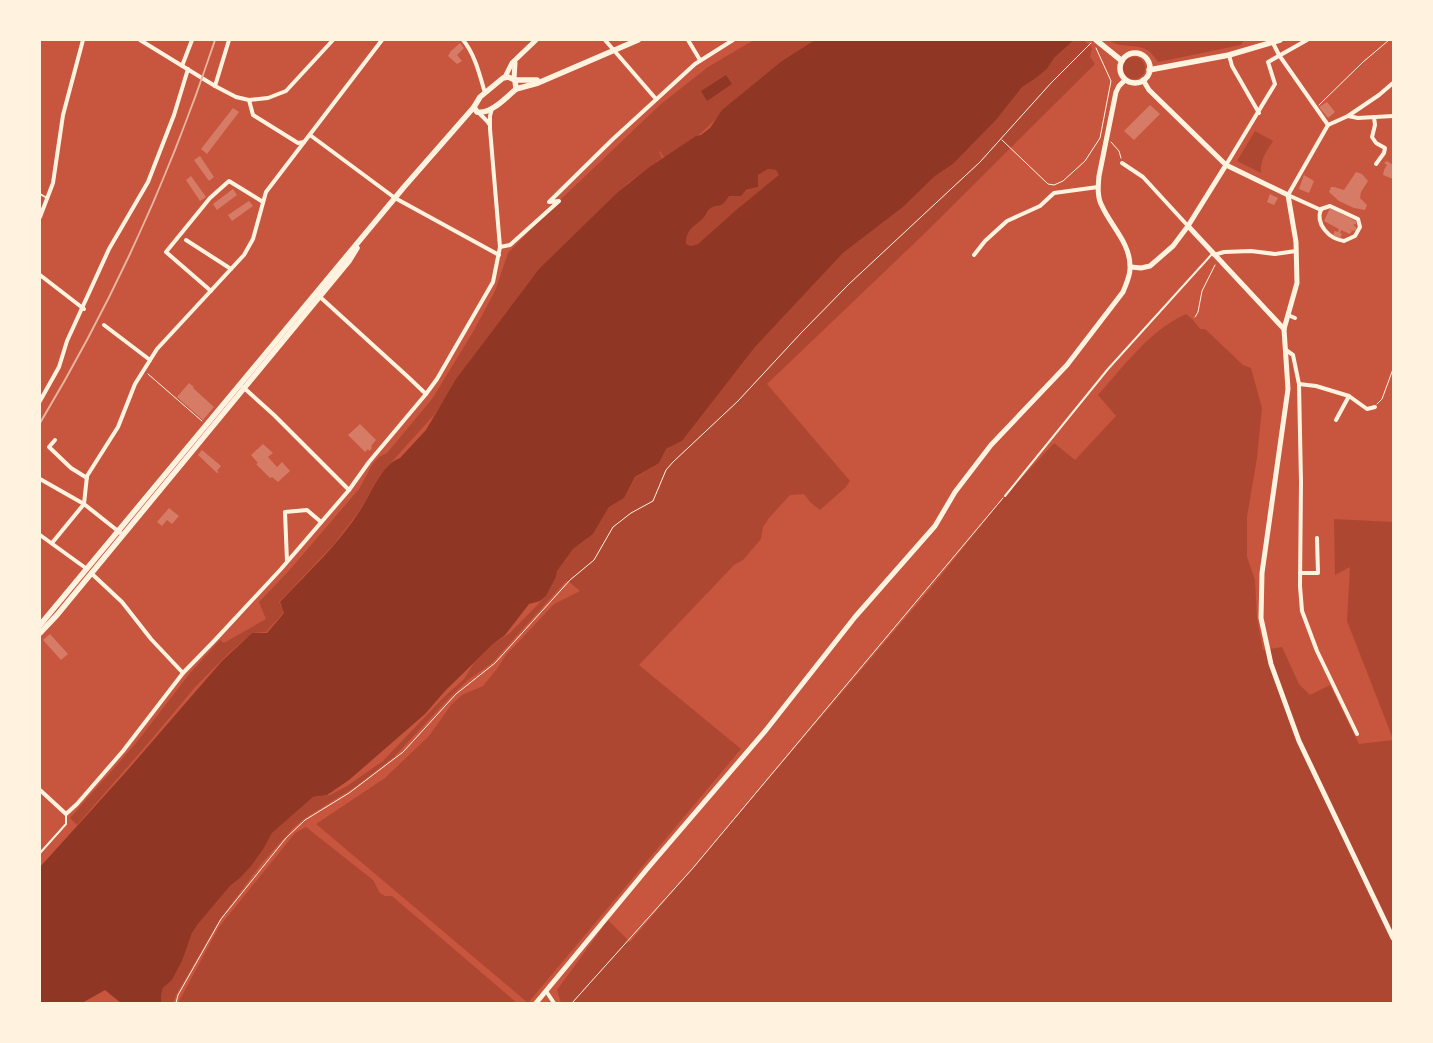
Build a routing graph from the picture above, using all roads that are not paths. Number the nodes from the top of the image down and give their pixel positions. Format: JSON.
{"nodes":[{"id":1,"x":83,"y":40,"type":"edge"},
{"id":2,"x":192,"y":40,"type":"edge"},
{"id":3,"x":229,"y":40,"type":"edge"},
{"id":4,"x":333,"y":40,"type":"edge"},
{"id":5,"x":382,"y":40,"type":"edge"},
{"id":6,"x":463,"y":40,"type":"edge"},
{"id":7,"x":536,"y":40,"type":"edge"},
{"id":8,"x":605,"y":40,"type":"edge"},
{"id":9,"x":638,"y":40,"type":"edge"},
{"id":10,"x":688,"y":40,"type":"edge"},
{"id":11,"x":733,"y":40,"type":"edge"},
{"id":12,"x":1260,"y":40,"type":"edge"},
{"id":13,"x":1280,"y":40,"type":"edge"},
{"id":14,"x":1307,"y":40,"type":"edge"},
{"id":15,"x":142,"y":41,"type":"edge"},
{"id":16,"x":1096,"y":42,"type":"edge"},
{"id":17,"x":1273,"y":43,"type":"junction"},
{"id":18,"x":1258,"y":47,"type":"junction"},
{"id":19,"x":613,"y":49,"type":"junction"},
{"id":20,"x":1229,"y":55,"type":"junction"},
{"id":21,"x":1279,"y":55,"type":"junction"},
{"id":22,"x":516,"y":60,"type":"junction"},
{"id":23,"x":700,"y":60,"type":"junction"},
{"id":24,"x":1122,"y":61,"type":"junction"},
{"id":25,"x":182,"y":66,"type":"junction"},
{"id":26,"x":190,"y":70,"type":"junction"},
{"id":27,"x":1149,"y":70,"type":"junction"},
{"id":28,"x":505,"y":77,"type":"junction"},
{"id":29,"x":551,"y":77,"type":"junction"},
{"id":30,"x":514,"y":79,"type":"junction"},
{"id":31,"x":1125,"y":80,"type":"junction"},
{"id":32,"x":1143,"y":80,"type":"junction"},
{"id":33,"x":1393,"y":83,"type":"edge"},
{"id":34,"x":215,"y":86,"type":"junction"},
{"id":35,"x":516,"y":88,"type":"junction"},
{"id":36,"x":485,"y":93,"type":"junction"},
{"id":37,"x":656,"y":99,"type":"junction"},
{"id":38,"x":249,"y":100,"type":"junction"},
{"id":39,"x":474,"y":106,"type":"junction"},
{"id":40,"x":492,"y":108,"type":"junction"},
{"id":41,"x":479,"y":113,"type":"junction"},
{"id":42,"x":1259,"y":113,"type":"junction"},
{"id":43,"x":1348,"y":116,"type":"junction"},
{"id":44,"x":1393,"y":116,"type":"edge"},
{"id":45,"x":465,"y":118,"type":"junction"},
{"id":46,"x":1374,"y":118,"type":"junction"},
{"id":47,"x":1328,"y":125,"type":"junction"},
{"id":48,"x":490,"y":129,"type":"junction"},
{"id":49,"x":310,"y":135,"type":"junction"},
{"id":50,"x":304,"y":142,"type":"junction"},
{"id":51,"x":1122,"y":163,"type":"road end"},
{"id":52,"x":1376,"y":164,"type":"dead end"},
{"id":53,"x":1226,"y":165,"type":"junction"},
{"id":54,"x":1098,"y":187,"type":"junction"},
{"id":55,"x":40,"y":194,"type":"edge"},
{"id":56,"x":1288,"y":195,"type":"junction"},
{"id":57,"x":48,"y":198,"type":"junction"},
{"id":58,"x":395,"y":198,"type":"junction"},
{"id":59,"x":263,"y":202,"type":"junction"},
{"id":60,"x":1321,"y":210,"type":"junction"},
{"id":61,"x":40,"y":217,"type":"edge"},
{"id":62,"x":1188,"y":226,"type":"junction"},
{"id":63,"x":186,"y":240,"type":"dead end"},
{"id":64,"x":500,"y":247,"type":"junction"},
{"id":65,"x":1296,"y":251,"type":"junction"},
{"id":66,"x":499,"y":255,"type":"junction"},
{"id":67,"x":974,"y":255,"type":"dead end"},
{"id":68,"x":1214,"y":256,"type":"junction"},
{"id":69,"x":1131,"y":267,"type":"junction"},
{"id":70,"x":231,"y":269,"type":"junction"},
{"id":71,"x":40,"y":275,"type":"edge"},
{"id":72,"x":211,"y":291,"type":"junction"},
{"id":73,"x":317,"y":295,"type":"junction"},
{"id":74,"x":83,"y":308,"type":"junction"},
{"id":75,"x":1288,"y":315,"type":"junction"},
{"id":76,"x":1295,"y":318,"type":"dead end"},
{"id":77,"x":104,"y":325,"type":"dead end"},
{"id":78,"x":1284,"y":330,"type":"junction"},
{"id":79,"x":1286,"y":350,"type":"junction"},
{"id":80,"x":150,"y":360,"type":"junction"},
{"id":81,"x":1299,"y":384,"type":"junction"},
{"id":82,"x":242,"y":386,"type":"junction"},
{"id":83,"x":426,"y":394,"type":"junction"},
{"id":84,"x":1349,"y":396,"type":"junction"},
{"id":85,"x":40,"y":401,"type":"edge"},
{"id":86,"x":1375,"y":407,"type":"road end"},
{"id":87,"x":1336,"y":420,"type":"dead end"},
{"id":88,"x":55,"y":440,"type":"dead end"},
{"id":89,"x":40,"y":478,"type":"edge"},
{"id":90,"x":87,"y":478,"type":"junction"},
{"id":91,"x":350,"y":490,"type":"junction"},
{"id":92,"x":1005,"y":496,"type":"road end"},
{"id":93,"x":84,"y":504,"type":"junction"},
{"id":94,"x":320,"y":522,"type":"junction"},
{"id":95,"x":121,"y":533,"type":"junction"},
{"id":96,"x":40,"y":535,"type":"edge"},
{"id":97,"x":1317,"y":538,"type":"dead end"},
{"id":98,"x":52,"y":543,"type":"junction"},
{"id":99,"x":288,"y":562,"type":"junction"},
{"id":100,"x":89,"y":571,"type":"junction"},
{"id":101,"x":1300,"y":573,"type":"junction"},
{"id":102,"x":40,"y":625,"type":"edge"},
{"id":103,"x":40,"y":633,"type":"edge"},
{"id":104,"x":183,"y":673,"type":"junction"},
{"id":105,"x":1357,"y":734,"type":"dead end"},
{"id":106,"x":40,"y":790,"type":"edge"},
{"id":107,"x":66,"y":814,"type":"junction"},
{"id":108,"x":40,"y":853,"type":"edge"},
{"id":109,"x":1393,"y":938,"type":"edge"},
{"id":110,"x":546,"y":991,"type":"junction"},
{"id":111,"x":536,"y":1003,"type":"edge"},
{"id":112,"x":554,"y":1003,"type":"edge"}],
"edges":[{"from":1,"to":57,"type":"street"},
{"from":2,"to":25,"type":"street"},
{"from":3,"to":34,"type":"street"},
{"from":4,"to":38,"type":"street"},
{"from":5,"to":49,"type":"street"},
{"from":6,"to":36,"type":"street"},
{"from":7,"to":22,"type":"main road"},
{"from":8,"to":19,"type":"street"},
{"from":9,"to":19,"type":"main road"},
{"from":10,"to":23,"type":"street"},
{"from":11,"to":23,"type":"street"},
{"from":12,"to":18,"type":"lane"},
{"from":13,"to":17,"type":"main road"},
{"from":14,"to":21,"type":"street"},
{"from":15,"to":25,"type":"street"},
{"from":16,"to":24,"type":"main road"},
{"from":17,"to":18,"type":"main road"},
{"from":17,"to":21,"type":"street"},
{"from":18,"to":20,"type":"main road"},
{"from":19,"to":29,"type":"main road"},
{"from":19,"to":37,"type":"street"},
{"from":20,"to":27,"type":"main road"},
{"from":20,"to":42,"type":"street"},
{"from":21,"to":42,"type":"street"},
{"from":21,"to":47,"type":"street"},
{"from":22,"to":28,"type":"main road"},
{"from":22,"to":30,"type":"main road"},
{"from":23,"to":37,"type":"street"},
{"from":24,"to":27,"type":"main road"},
{"from":24,"to":31,"type":"main road"},
{"from":25,"to":26,"type":"street"},
{"from":26,"to":34,"type":"street"},
{"from":26,"to":74,"type":"street"},
{"from":27,"to":32,"type":"main road"},
{"from":28,"to":30,"type":"main road"},
{"from":28,"to":36,"type":"main road"},
{"from":29,"to":30,"type":"main road"},
{"from":29,"to":35,"type":"main road"},
{"from":30,"to":35,"type":"main road"},
{"from":31,"to":32,"type":"main road"},
{"from":31,"to":54,"type":"main road"},
{"from":32,"to":53,"type":"main road"},
{"from":33,"to":43,"type":"street"},
{"from":34,"to":38,"type":"street"},
{"from":35,"to":40,"type":"main road"},
{"from":36,"to":39,"type":"main road"},
{"from":37,"to":64,"type":"street"},
{"from":38,"to":50,"type":"street"},
{"from":39,"to":41,"type":"main road"},
{"from":39,"to":45,"type":"main road"},
{"from":40,"to":41,"type":"main road"},
{"from":40,"to":48,"type":"street"},
{"from":41,"to":45,"type":"main road"},
{"from":41,"to":48,"type":"street"},
{"from":42,"to":53,"type":"street"},
{"from":43,"to":46,"type":"street"},
{"from":43,"to":47,"type":"street"},
{"from":44,"to":46,"type":"street"},
{"from":45,"to":58,"type":"main road"},
{"from":46,"to":52,"type":"street"},
{"from":47,"to":56,"type":"street"},
{"from":48,"to":64,"type":"street"},
{"from":49,"to":50,"type":"street"},
{"from":49,"to":58,"type":"street"},
{"from":50,"to":59,"type":"street"},
{"from":51,"to":62,"type":"street"},
{"from":53,"to":56,"type":"main road"},
{"from":53,"to":62,"type":"main road"},
{"from":54,"to":67,"type":"street"},
{"from":54,"to":69,"type":"main road"},
{"from":55,"to":57,"type":"lane"},
{"from":56,"to":60,"type":"street"},
{"from":56,"to":65,"type":"main road"},
{"from":57,"to":61,"type":"street"},
{"from":58,"to":66,"type":"street"},
{"from":58,"to":73,"type":"main road"},
{"from":59,"to":70,"type":"street"},
{"from":59,"to":72,"type":"street"},
{"from":60,"to":60,"type":"street"},
{"from":62,"to":68,"type":"main road"},
{"from":62,"to":69,"type":"main road"},
{"from":63,"to":70,"type":"street"},
{"from":64,"to":66,"type":"street"},
{"from":65,"to":68,"type":"street"},
{"from":65,"to":75,"type":"main road"},
{"from":66,"to":83,"type":"street"},
{"from":68,"to":78,"type":"main road"},
{"from":68,"to":92,"type":"lane"},
{"from":69,"to":110,"type":"main road"},
{"from":70,"to":72,"type":"street"},
{"from":71,"to":74,"type":"street"},
{"from":72,"to":80,"type":"street"},
{"from":73,"to":82,"type":"main road"},
{"from":73,"to":83,"type":"street"},
{"from":74,"to":85,"type":"street"},
{"from":75,"to":76,"type":"street"},
{"from":75,"to":78,"type":"main road"},
{"from":77,"to":80,"type":"street"},
{"from":78,"to":79,"type":"main road"},
{"from":79,"to":81,"type":"street"},
{"from":79,"to":109,"type":"main road"},
{"from":80,"to":90,"type":"street"},
{"from":81,"to":84,"type":"street"},
{"from":81,"to":101,"type":"street"},
{"from":82,"to":91,"type":"street"},
{"from":82,"to":95,"type":"main road"},
{"from":82,"to":95,"type":"main road"},
{"from":83,"to":91,"type":"street"},
{"from":84,"to":86,"type":"street"},
{"from":84,"to":87,"type":"street"},
{"from":88,"to":90,"type":"street"},
{"from":89,"to":93,"type":"street"},
{"from":90,"to":93,"type":"street"},
{"from":91,"to":94,"type":"street"},
{"from":93,"to":95,"type":"street"},
{"from":93,"to":98,"type":"street"},
{"from":94,"to":99,"type":"street"},
{"from":94,"to":99,"type":"street"},
{"from":95,"to":100,"type":"main road"},
{"from":96,"to":98,"type":"street"},
{"from":97,"to":101,"type":"street"},
{"from":98,"to":100,"type":"street"},
{"from":99,"to":104,"type":"street"},
{"from":100,"to":102,"type":"main road"},
{"from":100,"to":103,"type":"main road"},
{"from":100,"to":104,"type":"street"},
{"from":101,"to":105,"type":"street"},
{"from":104,"to":107,"type":"street"},
{"from":106,"to":107,"type":"street"},
{"from":107,"to":108,"type":"lane"},
{"from":110,"to":111,"type":"main road"},
{"from":110,"to":112,"type":"street"}]}
